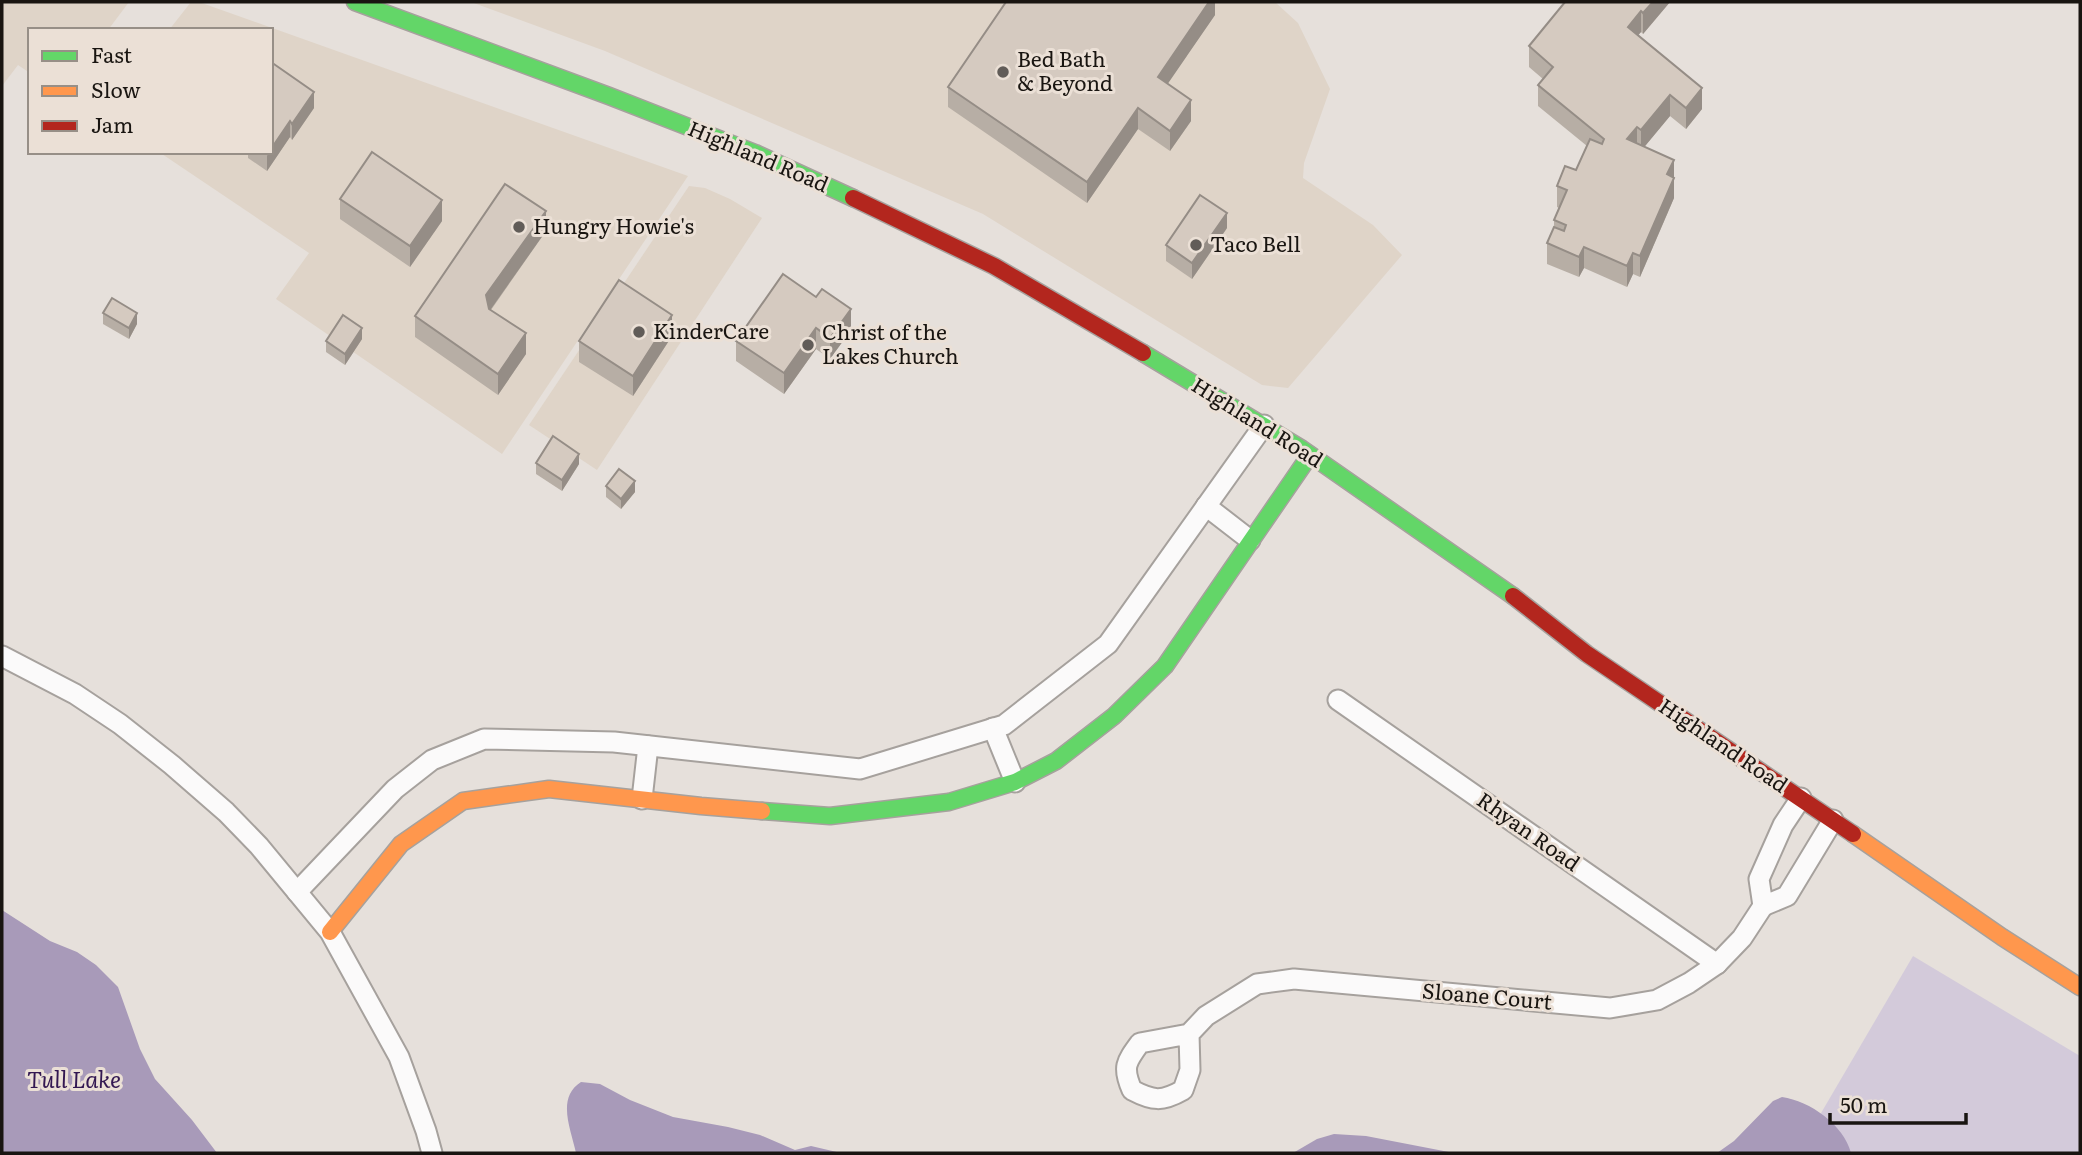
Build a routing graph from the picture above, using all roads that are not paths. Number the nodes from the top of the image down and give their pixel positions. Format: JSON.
{"nodes":[{"id":1,"x":355,"y":2,"type":"edge"},
{"id":2,"x":1264,"y":425,"type":"junction"},
{"id":3,"x":1310,"y":455,"type":"junction"},
{"id":4,"x":1206,"y":506,"type":"junction"},
{"id":5,"x":1250,"y":540,"type":"junction"},
{"id":6,"x":2,"y":656,"type":"edge"},
{"id":7,"x":1338,"y":700,"type":"dead end"},
{"id":8,"x":993,"y":728,"type":"junction"},
{"id":9,"x":648,"y":746,"type":"junction"},
{"id":10,"x":1015,"y":782,"type":"junction"},
{"id":11,"x":1801,"y":798,"type":"junction"},
{"id":12,"x":642,"y":799,"type":"junction"},
{"id":13,"x":1833,"y":820,"type":"junction"},
{"id":14,"x":297,"y":892,"type":"junction"},
{"id":15,"x":1763,"y":906,"type":"junction"},
{"id":16,"x":330,"y":932,"type":"junction"},
{"id":17,"x":1717,"y":964,"type":"junction"},
{"id":18,"x":2080,"y":987,"type":"edge"},
{"id":19,"x":1189,"y":1034,"type":"dead end"},
{"id":20,"x":432,"y":1153,"type":"edge"}],
"edges":[{"from":1,"to":2,"type":"main road","name":"Highland Road"},
{"from":2,"to":3,"type":"main road","name":"Highland Road"},
{"from":2,"to":4,"type":"street"},
{"from":3,"to":5,"type":"main road"},
{"from":3,"to":11,"type":"main road","name":"Highland Road"},
{"from":4,"to":5,"type":"street"},
{"from":4,"to":8,"type":"street"},
{"from":5,"to":10,"type":"main road"},
{"from":6,"to":14,"type":"street"},
{"from":7,"to":17,"type":"street","name":"Rhyan Road"},
{"from":8,"to":9,"type":"street"},
{"from":8,"to":10,"type":"street"},
{"from":9,"to":12,"type":"street"},
{"from":9,"to":14,"type":"street"},
{"from":10,"to":12,"type":"main road"},
{"from":11,"to":13,"type":"main road","name":"Highland Road"},
{"from":11,"to":15,"type":"street"},
{"from":12,"to":16,"type":"main road"},
{"from":13,"to":15,"type":"street","name":"Sloane Court"},
{"from":13,"to":18,"type":"main road","name":"Highland Road"},
{"from":14,"to":16,"type":"street"},
{"from":15,"to":17,"type":"street","name":"Sloane Court"},
{"from":16,"to":20,"type":"street"},
{"from":17,"to":19,"type":"street","name":"Sloane Court"}]}
